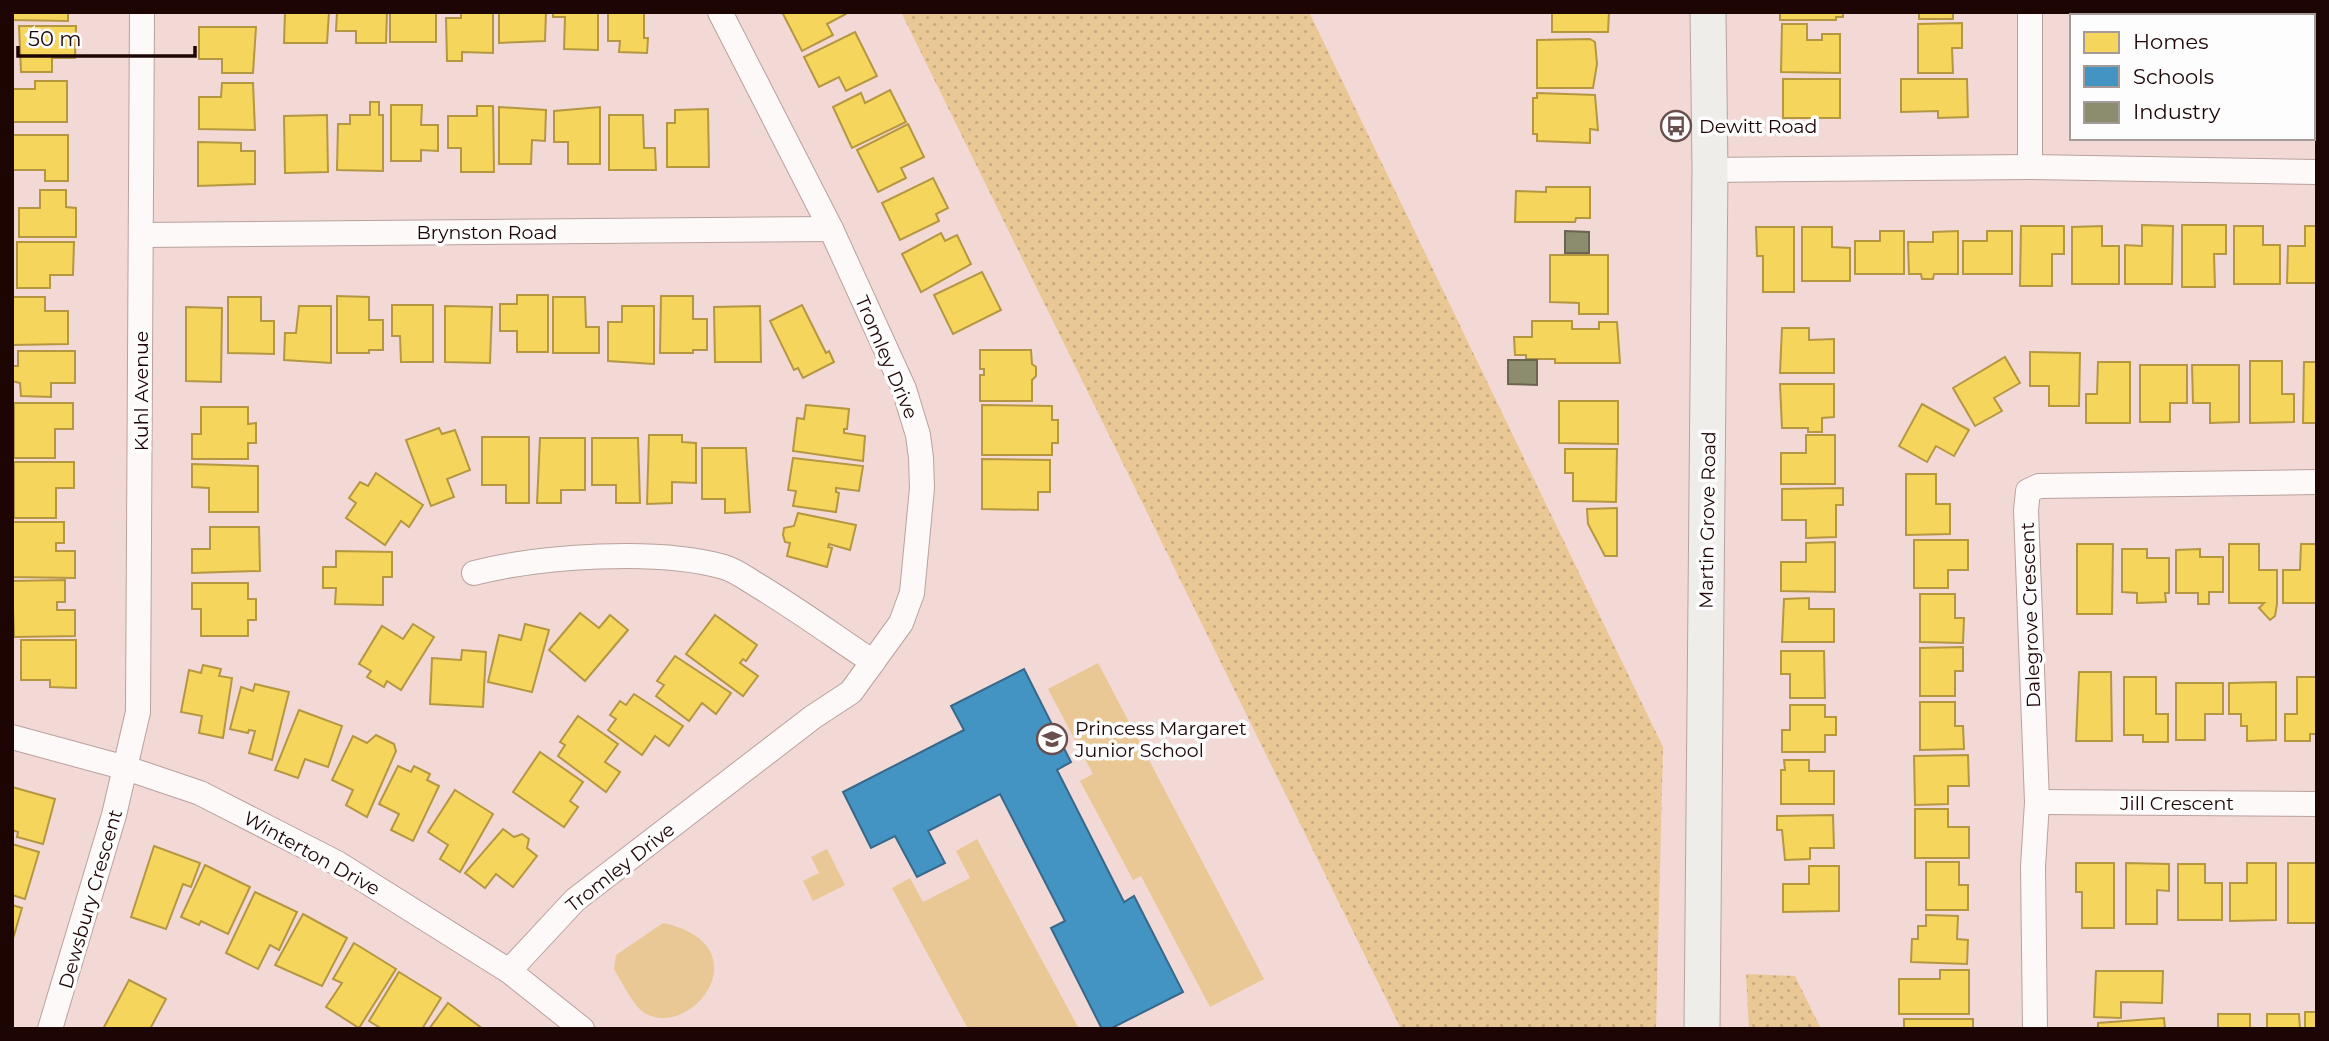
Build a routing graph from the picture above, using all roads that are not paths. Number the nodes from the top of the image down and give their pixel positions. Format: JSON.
{"nodes":[{"id":1,"x":142,"y":12,"type":"edge"},
{"id":2,"x":720,"y":12,"type":"edge"},
{"id":3,"x":1708,"y":12,"type":"edge"},
{"id":4,"x":2030,"y":12,"type":"edge"},
{"id":5,"x":2031,"y":167,"type":"junction"},
{"id":6,"x":1710,"y":170,"type":"junction"},
{"id":7,"x":2317,"y":172,"type":"edge"},
{"id":8,"x":831,"y":229,"type":"junction"},
{"id":9,"x":142,"y":235,"type":"junction"},
{"id":10,"x":2317,"y":482,"type":"edge"},
{"id":11,"x":474,"y":573,"type":"dead end"},
{"id":12,"x":873,"y":662,"type":"junction"},
{"id":13,"x":12,"y":737,"type":"edge"},
{"id":14,"x":127,"y":768,"type":"junction"},
{"id":15,"x":2038,"y":802,"type":"junction"},
{"id":16,"x":2317,"y":804,"type":"edge"},
{"id":17,"x":509,"y":971,"type":"junction"},
{"id":18,"x":50,"y":1029,"type":"edge"},
{"id":19,"x":582,"y":1029,"type":"edge"},
{"id":20,"x":1702,"y":1029,"type":"edge"},
{"id":21,"x":2035,"y":1029,"type":"edge"}],
"edges":[{"from":1,"to":9,"type":"street","name":"Kuhl Avenue"},
{"from":2,"to":8,"type":"street","name":"Tromley Drive"},
{"from":3,"to":6,"type":"main road","name":"Martin Grove Road"},
{"from":4,"to":5,"type":"street"},
{"from":5,"to":6,"type":"street"},
{"from":5,"to":7,"type":"street"},
{"from":6,"to":20,"type":"main road","name":"Martin Grove Road"},
{"from":8,"to":9,"type":"street","name":"Brynston Road"},
{"from":8,"to":12,"type":"street","name":"Tromley Drive"},
{"from":9,"to":14,"type":"street","name":"Kuhl Avenue"},
{"from":10,"to":15,"type":"street","name":"Dalegrove Crescent"},
{"from":11,"to":12,"type":"street"},
{"from":12,"to":17,"type":"street","name":"Tromley Drive"},
{"from":13,"to":14,"type":"street","name":"Winterton Drive"},
{"from":14,"to":17,"type":"street","name":"Winterton Drive"},
{"from":14,"to":18,"type":"street","name":"Dewsbury Crescent"},
{"from":15,"to":16,"type":"street","name":"Jill Crescent"},
{"from":15,"to":21,"type":"street","name":"Dalegrove Crescent"},
{"from":17,"to":19,"type":"street","name":"Winterton Drive"}]}
